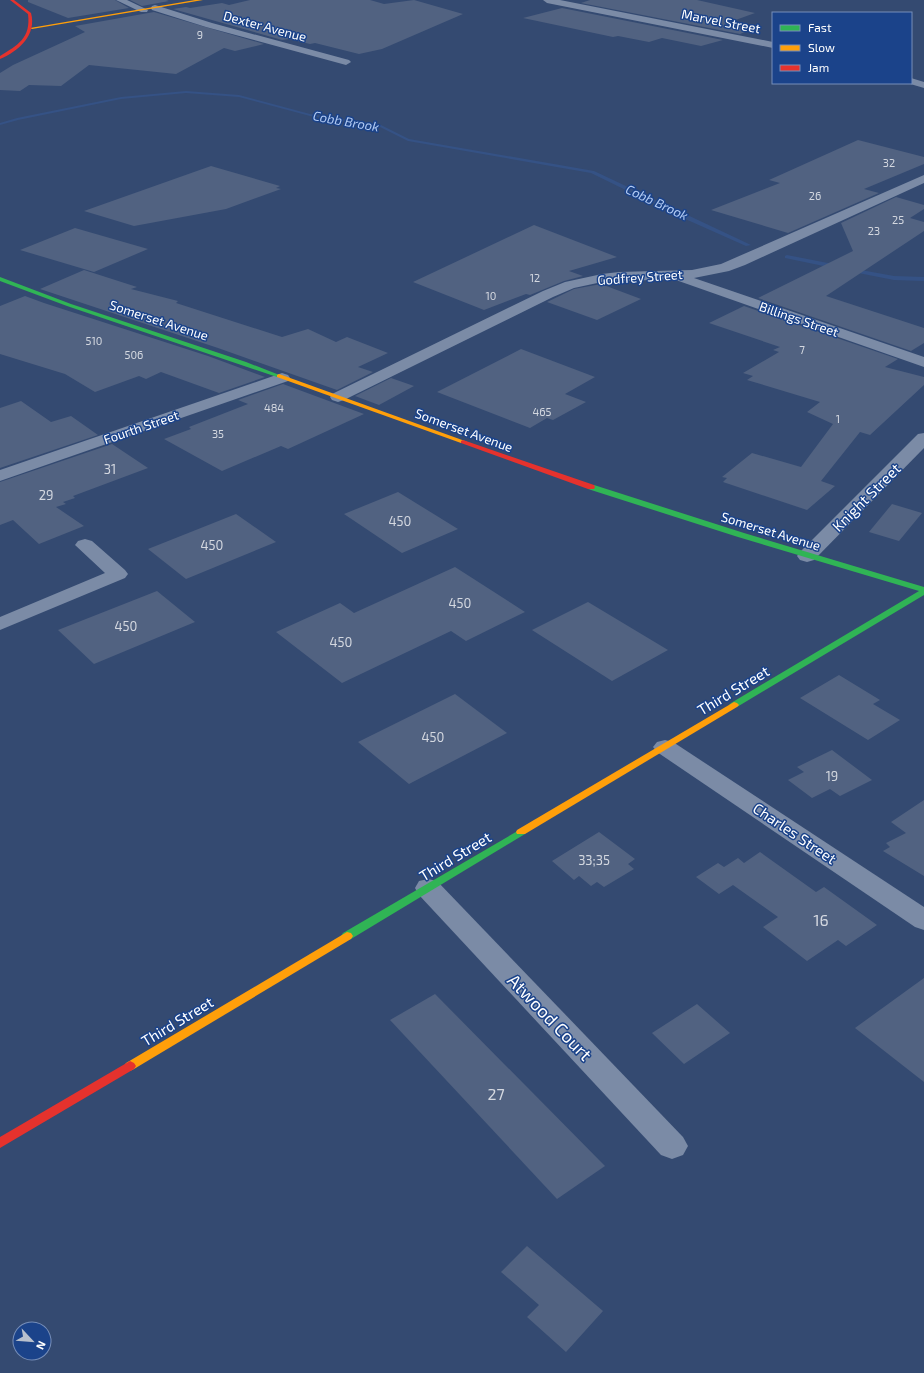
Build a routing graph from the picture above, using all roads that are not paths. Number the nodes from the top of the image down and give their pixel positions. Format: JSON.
{"nodes":[{"id":1,"x":12,"y":0,"type":"edge"},
{"id":2,"x":120,"y":0,"type":"edge"},
{"id":3,"x":202,"y":0,"type":"edge"},
{"id":4,"x":547,"y":0,"type":"edge"},
{"id":5,"x":155,"y":8,"type":"junction"},
{"id":6,"x":144,"y":10,"type":"junction"},
{"id":7,"x":32,"y":28,"type":"junction"},
{"id":8,"x":772,"y":45,"type":"edge"},
{"id":9,"x":0,"y":58,"type":"edge"},
{"id":10,"x":346,"y":62,"type":"dead end"},
{"id":11,"x":912,"y":81,"type":"edge"},
{"id":12,"x":924,"y":84,"type":"edge"},
{"id":13,"x":924,"y":179,"type":"edge"},
{"id":14,"x":674,"y":275,"type":"junction"},
{"id":15,"x":0,"y":279,"type":"edge"},
{"id":16,"x":924,"y":362,"type":"edge"},
{"id":17,"x":282,"y":378,"type":"junction"},
{"id":18,"x":338,"y":397,"type":"junction"},
{"id":19,"x":924,"y":438,"type":"edge"},
{"id":20,"x":0,"y":476,"type":"edge"},
{"id":21,"x":85,"y":545,"type":"dead end"},
{"id":22,"x":807,"y":556,"type":"junction"},
{"id":23,"x":924,"y":591,"type":"edge"},
{"id":24,"x":0,"y":624,"type":"edge"},
{"id":25,"x":665,"y":747,"type":"junction"},
{"id":26,"x":428,"y":888,"type":"junction"},
{"id":27,"x":924,"y":920,"type":"edge"},
{"id":28,"x":0,"y":1143,"type":"edge"},
{"id":29,"x":672,"y":1146,"type":"dead end"}],
"edges":[{"from":1,"to":7,"type":"main road"},
{"from":2,"to":6,"type":"street"},
{"from":3,"to":5,"type":"main road"},
{"from":4,"to":8,"type":"street","name":"Marvel Street"},
{"from":5,"to":6,"type":"main road"},
{"from":5,"to":10,"type":"street","name":"Dexter Avenue"},
{"from":6,"to":7,"type":"main road"},
{"from":7,"to":9,"type":"main road"},
{"from":11,"to":12,"type":"street"},
{"from":13,"to":14,"type":"street","name":"Godfrey Street"},
{"from":14,"to":16,"type":"street","name":"Billings Street"},
{"from":14,"to":18,"type":"street","name":"Godfrey Street"},
{"from":15,"to":17,"type":"main road","name":"Somerset Avenue"},
{"from":17,"to":18,"type":"main road","name":"Somerset Avenue"},
{"from":17,"to":20,"type":"street","name":"Fourth Street"},
{"from":18,"to":22,"type":"main road","name":"Somerset Avenue"},
{"from":19,"to":22,"type":"street","name":"Knight Street"},
{"from":21,"to":24,"type":"street"},
{"from":22,"to":23,"type":"main road","name":"Somerset Avenue"},
{"from":23,"to":25,"type":"main road","name":"Third Street"},
{"from":25,"to":26,"type":"main road","name":"Third Street"},
{"from":25,"to":27,"type":"street","name":"Charles Street"},
{"from":26,"to":28,"type":"main road","name":"Third Street"},
{"from":26,"to":29,"type":"street","name":"Atwood Court"}]}
